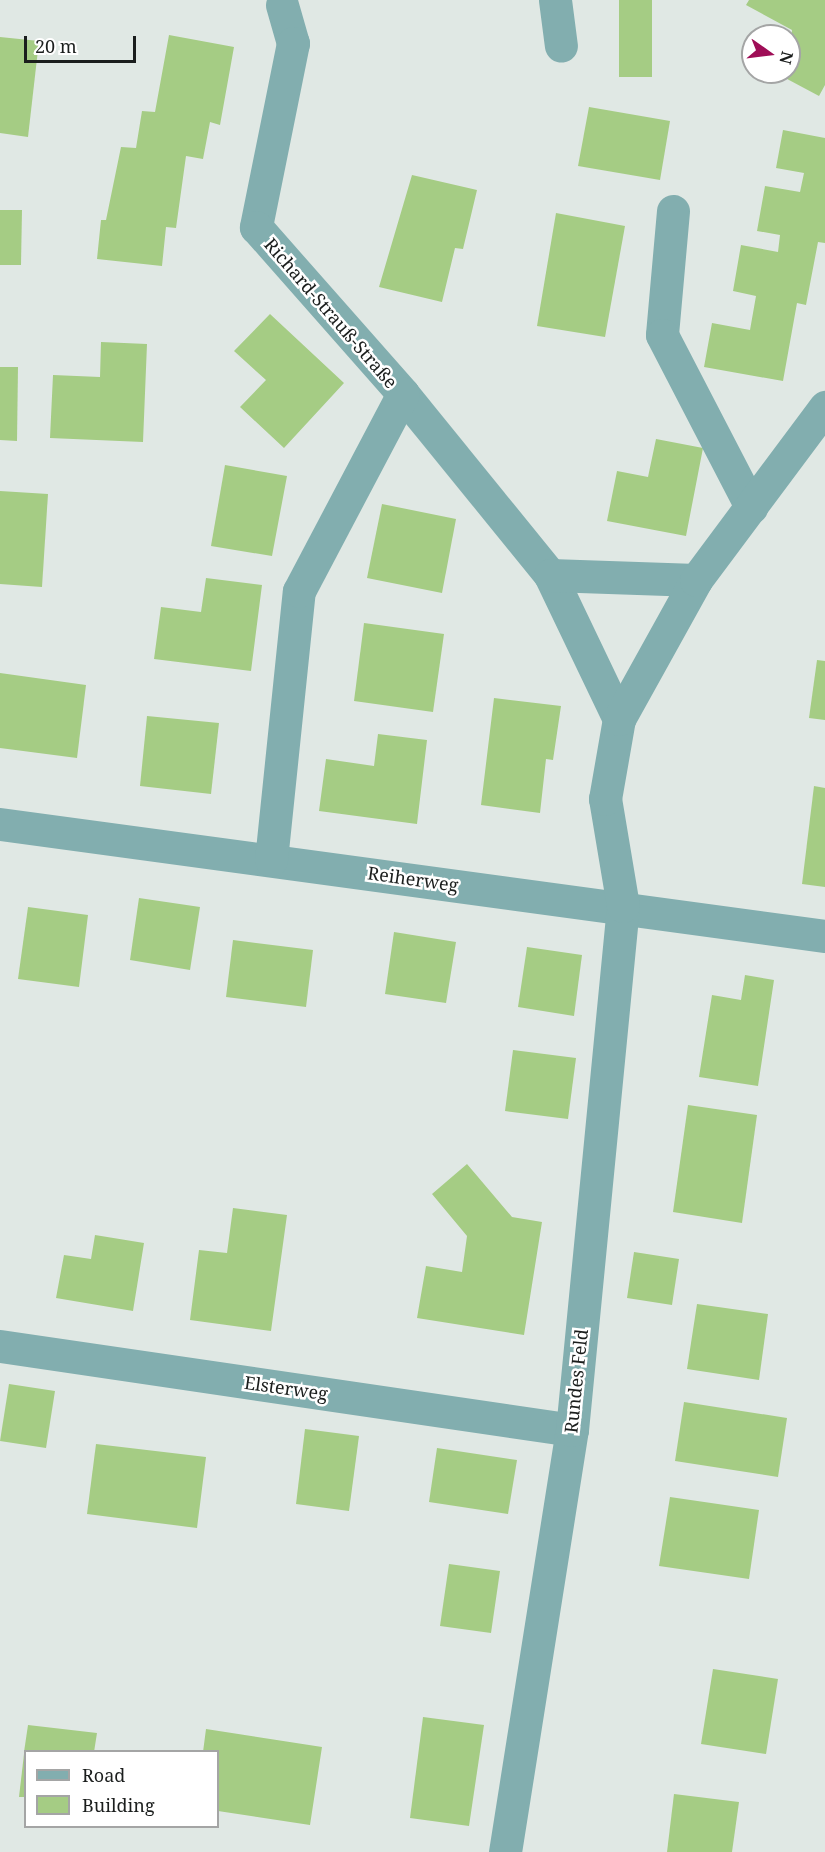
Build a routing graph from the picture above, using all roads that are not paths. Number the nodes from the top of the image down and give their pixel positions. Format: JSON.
{"nodes":[{"id":1,"x":555,"y":0,"type":"edge"},
{"id":2,"x":282,"y":5,"type":"dead end"},
{"id":3,"x":561,"y":46,"type":"dead end"},
{"id":4,"x":673,"y":211,"type":"dead end"},
{"id":5,"x":403,"y":394,"type":"junction"},
{"id":6,"x":825,"y":407,"type":"edge"},
{"id":7,"x":751,"y":507,"type":"junction"},
{"id":8,"x":550,"y":575,"type":"junction"},
{"id":9,"x":696,"y":580,"type":"junction"},
{"id":10,"x":619,"y":718,"type":"junction"},
{"id":11,"x":0,"y":824,"type":"edge"},
{"id":12,"x":271,"y":860,"type":"junction"},
{"id":13,"x":623,"y":906,"type":"junction"},
{"id":14,"x":825,"y":936,"type":"edge"},
{"id":15,"x":0,"y":1346,"type":"edge"},
{"id":16,"x":572,"y":1430,"type":"junction"},
{"id":17,"x":505,"y":1852,"type":"edge"}],
"edges":[{"from":1,"to":3,"type":"street"},
{"from":2,"to":5,"type":"street","name":"Richard-Strauß-Straße"},
{"from":4,"to":7,"type":"street"},
{"from":5,"to":8,"type":"street","name":"Richard-Strauß-Straße"},
{"from":5,"to":12,"type":"street"},
{"from":6,"to":7,"type":"street"},
{"from":7,"to":9,"type":"street"},
{"from":8,"to":9,"type":"street"},
{"from":8,"to":10,"type":"street","name":"Richard-Strauß-Straße"},
{"from":9,"to":10,"type":"street"},
{"from":10,"to":13,"type":"street"},
{"from":11,"to":12,"type":"street","name":"Reiherweg"},
{"from":12,"to":13,"type":"street","name":"Reiherweg"},
{"from":13,"to":14,"type":"street","name":"Reiherweg"},
{"from":13,"to":16,"type":"street","name":"Rundes Feld"},
{"from":15,"to":16,"type":"street","name":"Elsterweg"},
{"from":16,"to":17,"type":"street","name":"Rundes Feld"}]}
